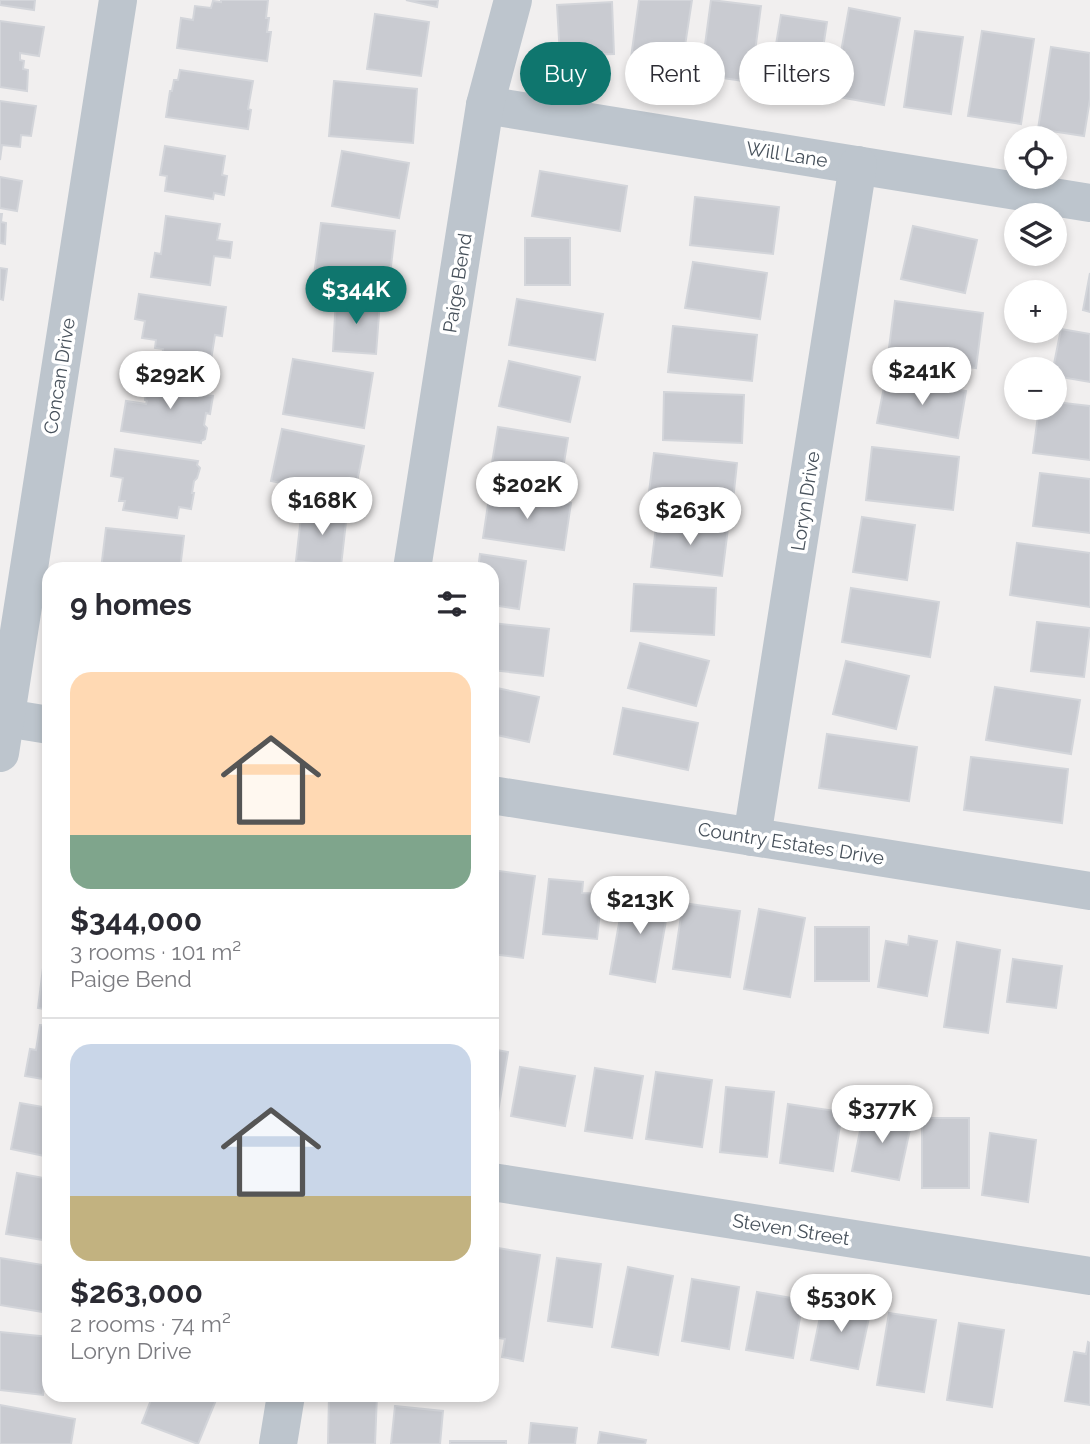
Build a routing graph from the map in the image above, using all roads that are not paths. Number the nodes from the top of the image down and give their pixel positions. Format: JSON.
{"nodes":[{"id":1,"x":118,"y":0,"type":"edge"},
{"id":2,"x":513,"y":0,"type":"edge"},
{"id":3,"x":485,"y":105,"type":"junction"},
{"id":4,"x":858,"y":165,"type":"junction"},
{"id":5,"x":1090,"y":203,"type":"edge"},
{"id":6,"x":413,"y":562,"type":"edge"},
{"id":7,"x":42,"y":726,"type":"edge"},
{"id":8,"x":2,"y":729,"type":"edge"},
{"id":9,"x":499,"y":796,"type":"edge"},
{"id":10,"x":752,"y":837,"type":"junction"},
{"id":11,"x":1090,"y":891,"type":"edge"},
{"id":12,"x":499,"y":1183,"type":"edge"},
{"id":13,"x":1090,"y":1276,"type":"edge"},
{"id":14,"x":285,"y":1402,"type":"edge"},
{"id":15,"x":278,"y":1444,"type":"edge"}],
"edges":[{"from":1,"to":8,"type":"street","name":"Concan Drive"},
{"from":2,"to":3,"type":"street","name":"Paige Bend"},
{"from":3,"to":4,"type":"street","name":"Will Lane"},
{"from":3,"to":6,"type":"street","name":"Paige Bend"},
{"from":4,"to":5,"type":"street","name":"Will Lane"},
{"from":4,"to":10,"type":"street","name":"Loryn Drive"},
{"from":7,"to":8,"type":"street"},
{"from":9,"to":10,"type":"street","name":"Country Estates Drive"},
{"from":10,"to":11,"type":"street","name":"Country Estates Drive"},
{"from":12,"to":13,"type":"street","name":"Steven Street"},
{"from":14,"to":15,"type":"street"}]}
